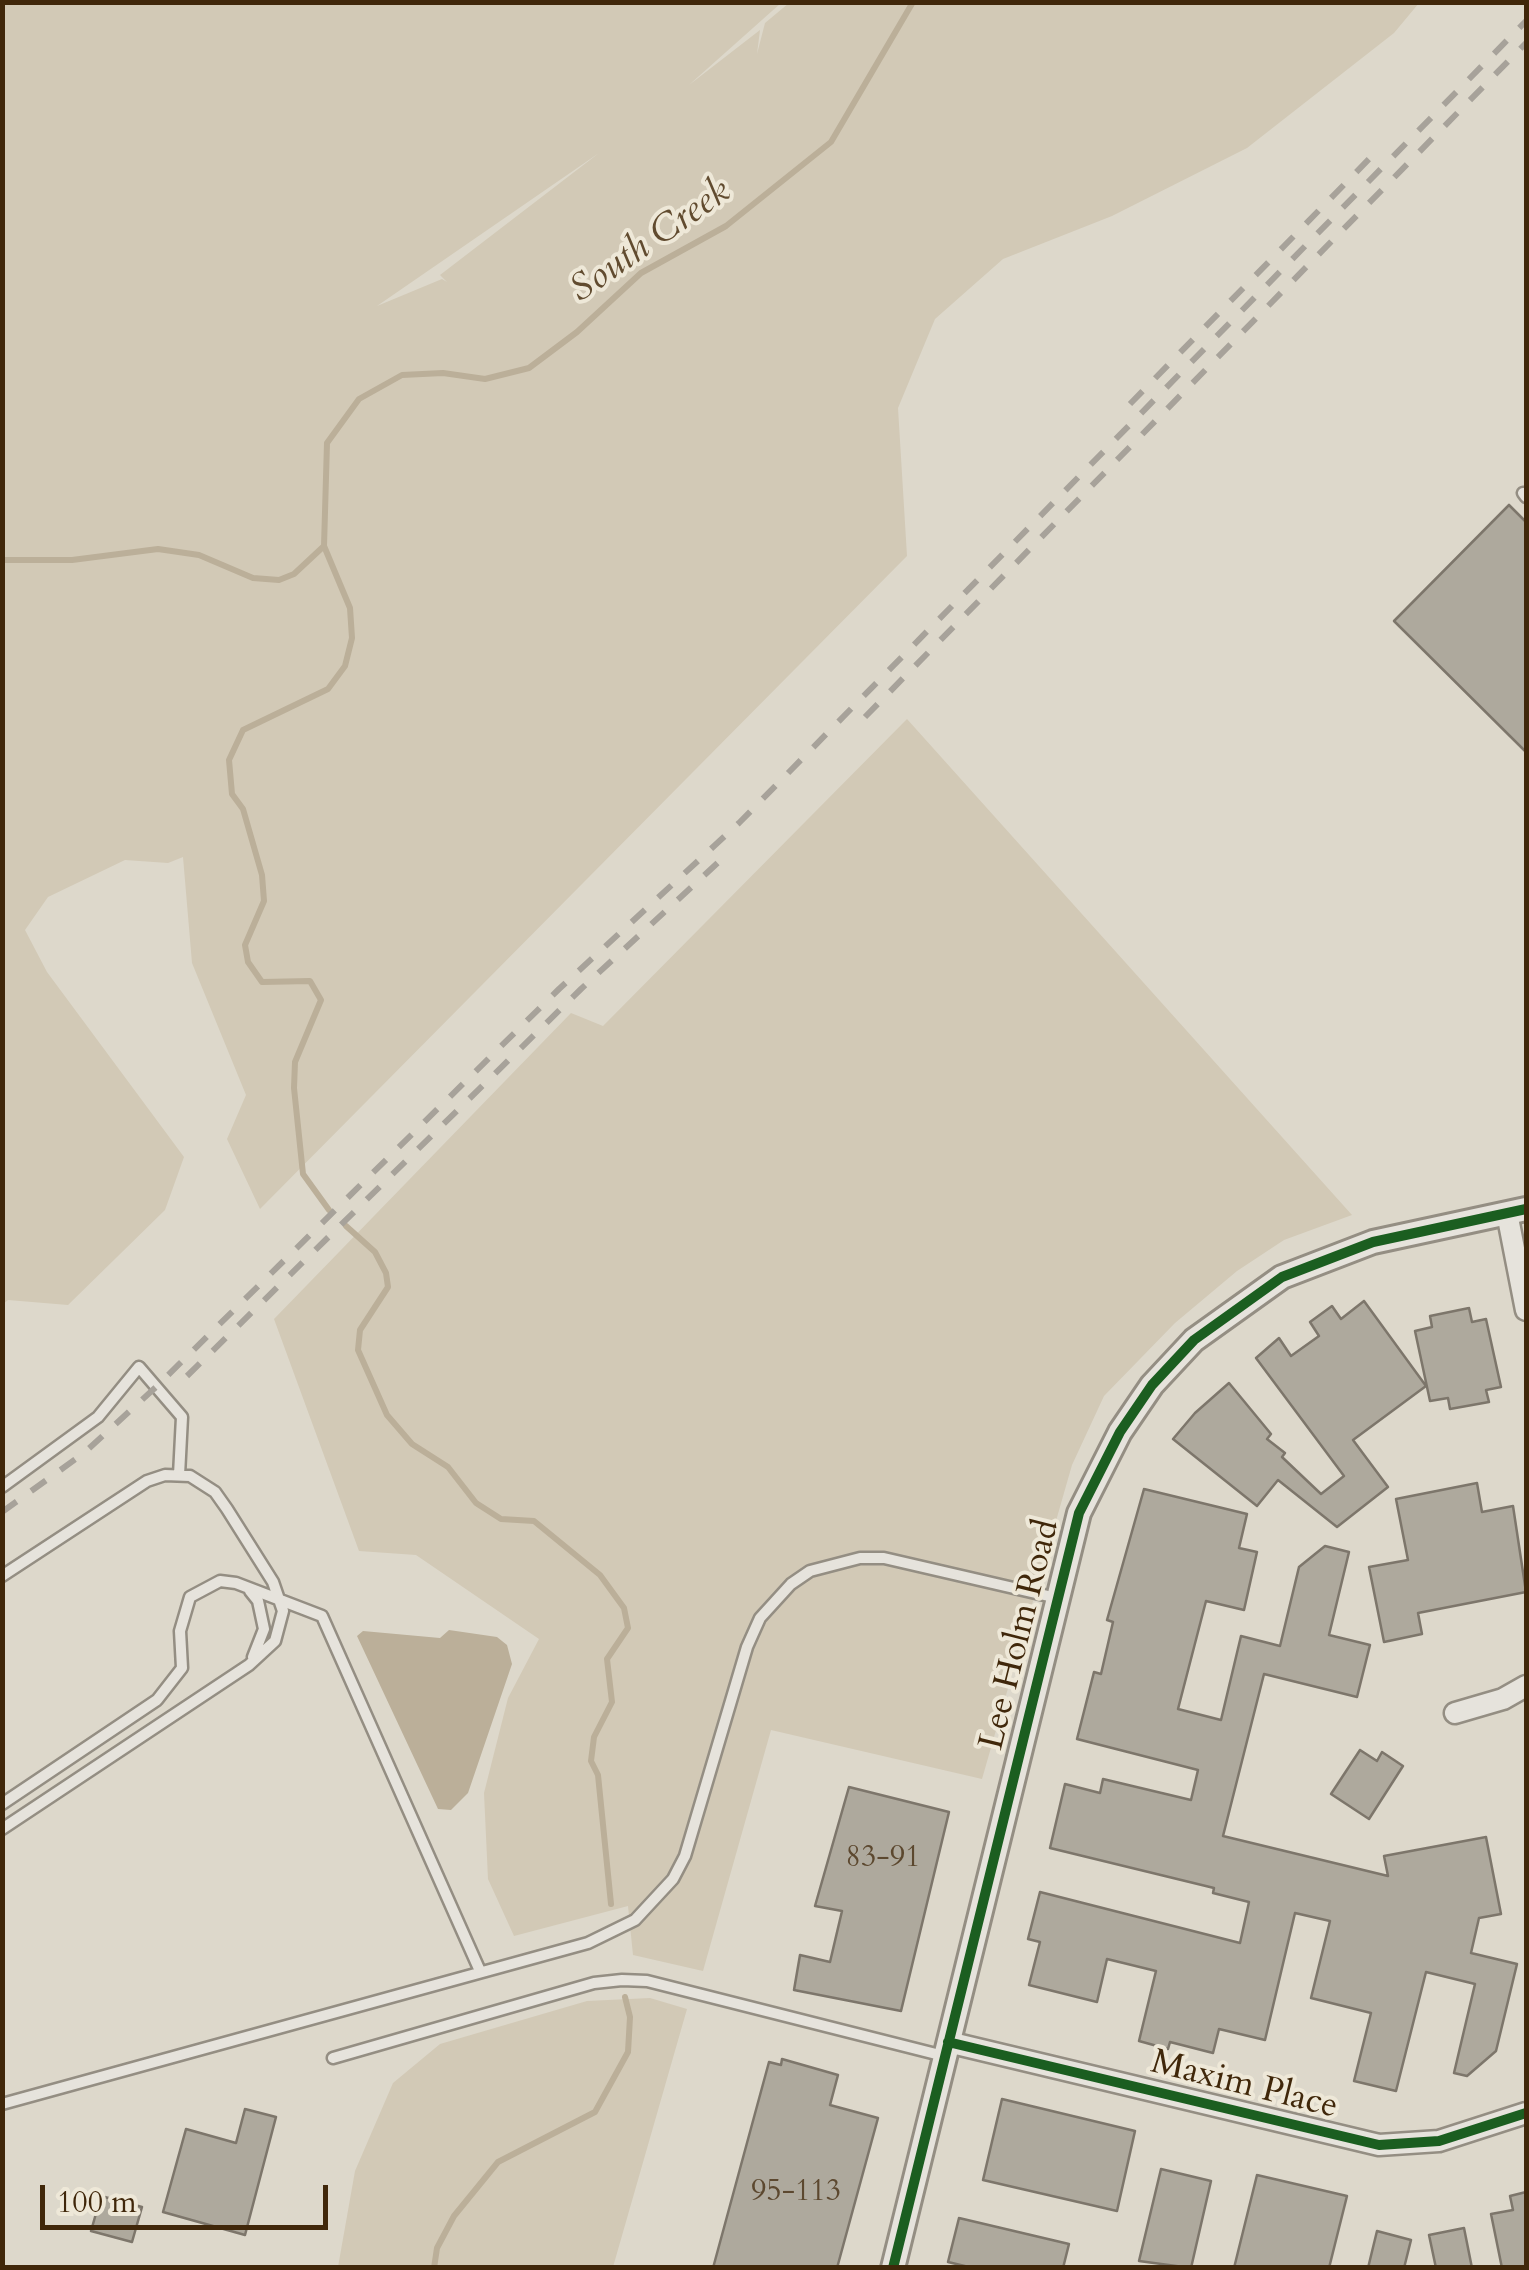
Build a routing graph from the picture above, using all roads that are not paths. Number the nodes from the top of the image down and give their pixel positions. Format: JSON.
{"nodes":[{"id":1,"x":1517,"y":1211,"type":"edge"},
{"id":2,"x":1526,"y":1310,"type":"edge"},
{"id":3,"x":179,"y":1474,"type":"junction"},
{"id":4,"x":2,"y":1488,"type":"edge"},
{"id":5,"x":2,"y":1576,"type":"edge"},
{"id":6,"x":236,"y":1582,"type":"junction"},
{"id":7,"x":1058,"y":1598,"type":"junction"},
{"id":8,"x":281,"y":1600,"type":"junction"},
{"id":9,"x":249,"y":1665,"type":"junction"},
{"id":10,"x":1526,"y":1686,"type":"edge"},
{"id":11,"x":1455,"y":1713,"type":"dead end"},
{"id":12,"x":2,"y":1804,"type":"edge"},
{"id":13,"x":2,"y":1829,"type":"edge"},
{"id":14,"x":480,"y":1971,"type":"junction"},
{"id":15,"x":946,"y":2049,"type":"junction"},
{"id":16,"x":333,"y":2058,"type":"dead end"},
{"id":17,"x":2,"y":2104,"type":"edge"},
{"id":18,"x":1526,"y":2113,"type":"edge"},
{"id":19,"x":893,"y":2268,"type":"edge"}],
"edges":[{"from":1,"to":2,"type":"street"},
{"from":1,"to":7,"type":"street","name":"Lee Holm Road"},
{"from":3,"to":4,"type":"lane"},
{"from":3,"to":5,"type":"lane"},
{"from":3,"to":8,"type":"lane"},
{"from":6,"to":8,"type":"lane"},
{"from":6,"to":9,"type":"lane"},
{"from":6,"to":12,"type":"lane"},
{"from":7,"to":14,"type":"lane"},
{"from":7,"to":15,"type":"street","name":"Lee Holm Road"},
{"from":8,"to":9,"type":"lane"},
{"from":8,"to":14,"type":"lane"},
{"from":9,"to":13,"type":"lane"},
{"from":10,"to":11,"type":"street"},
{"from":14,"to":17,"type":"lane"},
{"from":15,"to":16,"type":"lane"},
{"from":15,"to":18,"type":"street","name":"Maxim Place"},
{"from":15,"to":19,"type":"street","name":"Lee Holm Road"}]}
